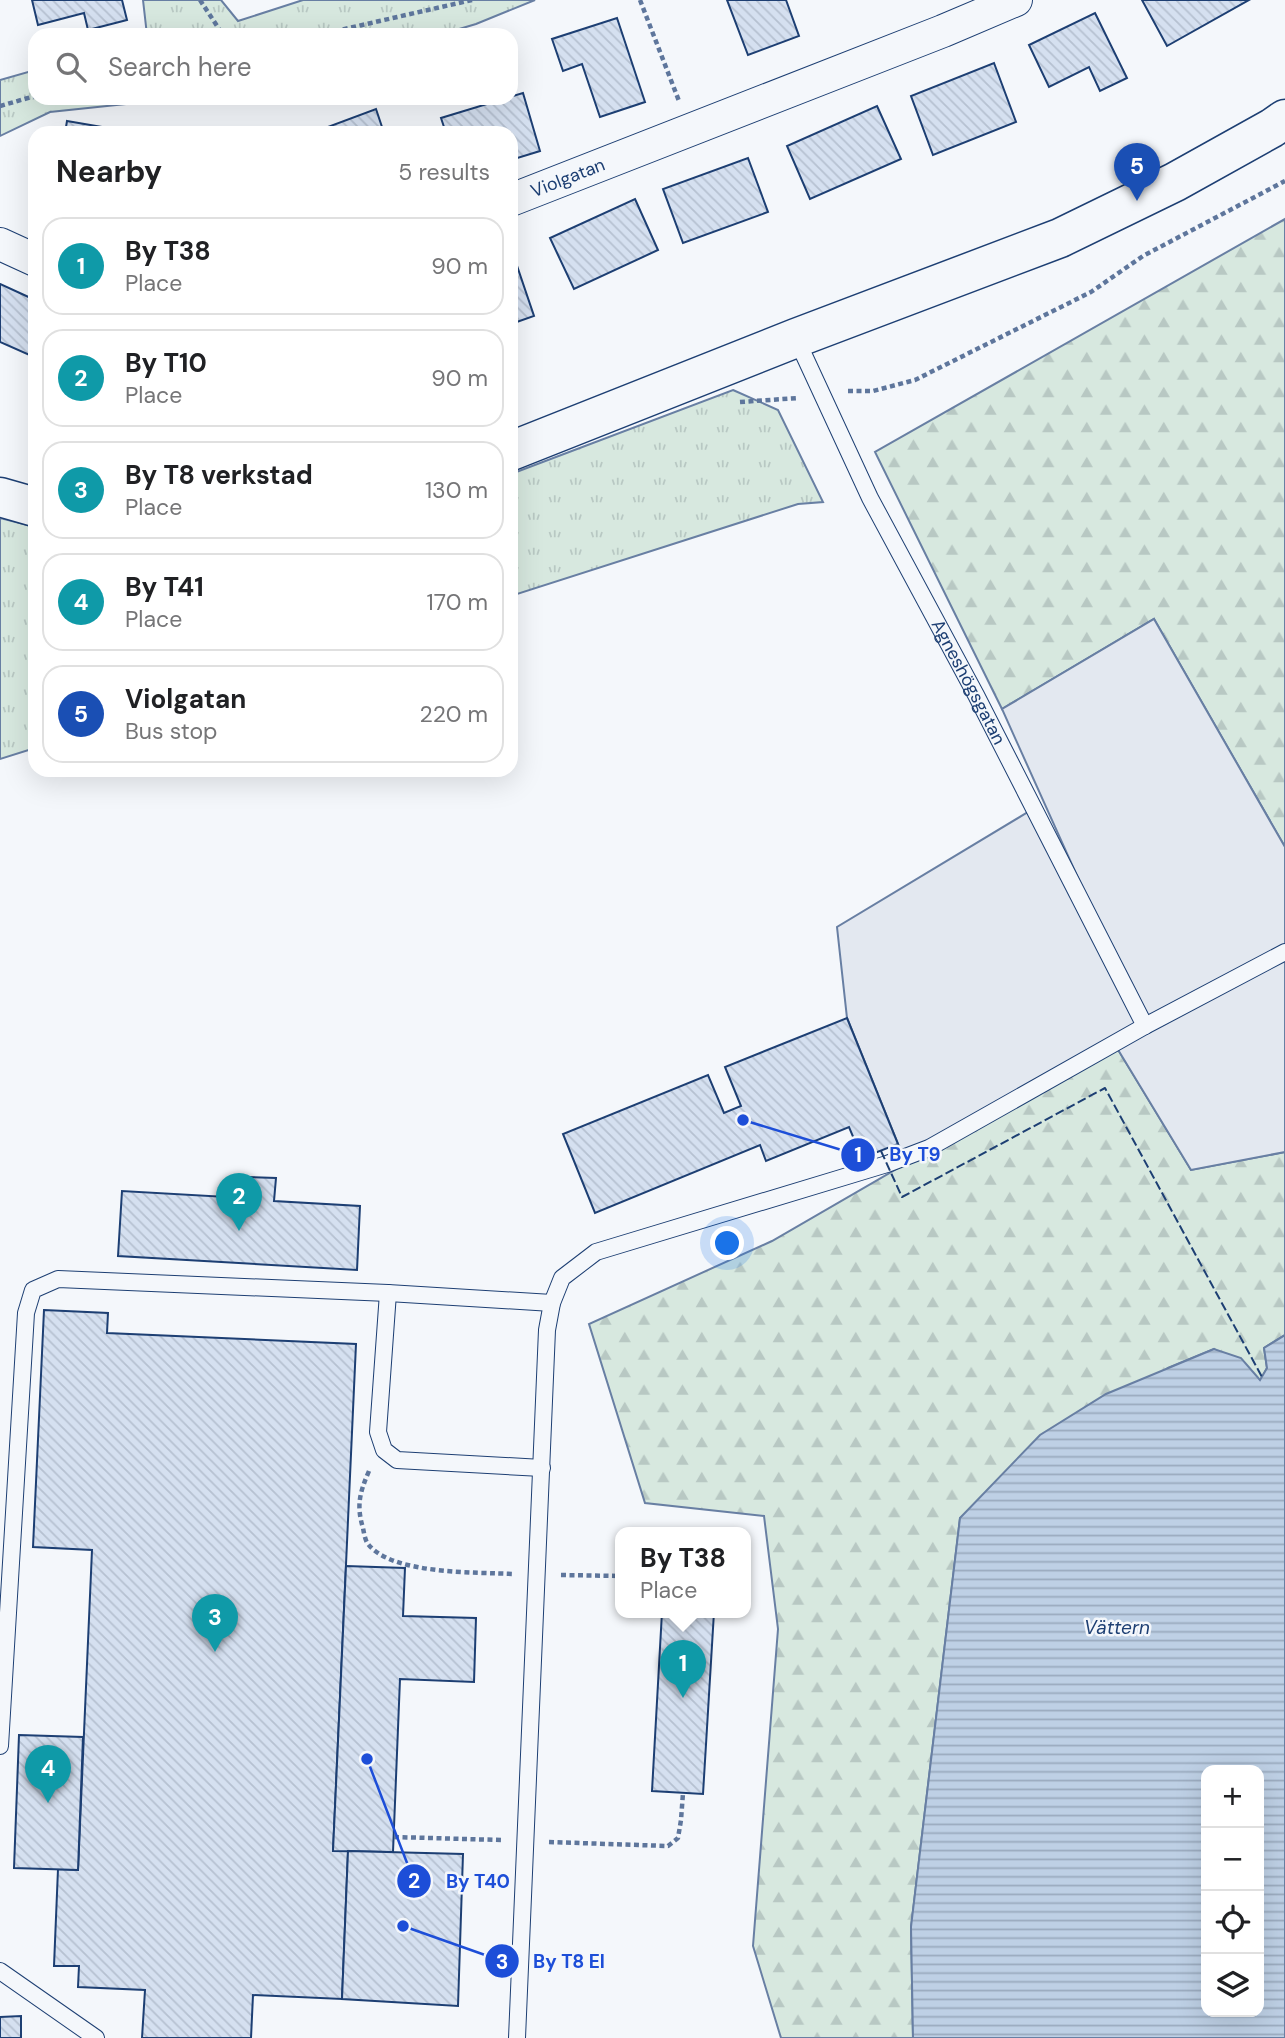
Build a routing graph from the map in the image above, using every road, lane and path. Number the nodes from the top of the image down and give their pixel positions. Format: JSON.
{"nodes":[{"id":1,"x":201,"y":0,"type":"edge"},
{"id":2,"x":472,"y":0,"type":"edge"},
{"id":3,"x":640,"y":0,"type":"edge"},
{"id":4,"x":1016,"y":0,"type":"edge"},
{"id":5,"x":219,"y":28,"type":"edge"},
{"id":6,"x":349,"y":28,"type":"edge"},
{"id":7,"x":28,"y":98,"type":"edge"},
{"id":8,"x":0,"y":106,"type":"edge"},
{"id":9,"x":1285,"y":119,"type":"edge"},
{"id":10,"x":690,"y":131,"type":"junction"},
{"id":11,"x":1285,"y":181,"type":"edge"},
{"id":12,"x":518,"y":197,"type":"edge"},
{"id":13,"x":0,"y":244,"type":"edge"},
{"id":14,"x":28,"y":257,"type":"edge"},
{"id":15,"x":796,"y":338,"type":"junction"},
{"id":16,"x":821,"y":394,"type":"junction"},
{"id":17,"x":788,"y":399,"type":"dead end"},
{"id":18,"x":518,"y":448,"type":"edge"},
{"id":19,"x":0,"y":497,"type":"edge"},
{"id":20,"x":28,"y":505,"type":"edge"},
{"id":21,"x":1285,"y":952,"type":"edge"},
{"id":22,"x":1145,"y":1026,"type":"junction"},
{"id":23,"x":388,"y":1293,"type":"junction"},
{"id":24,"x":552,"y":1303,"type":"junction"},
{"id":25,"x":384,"y":1450,"type":"junction"},
{"id":26,"x":542,"y":1468,"type":"junction"},
{"id":27,"x":537,"y":1575,"type":"junction"},
{"id":28,"x":615,"y":1576,"type":"edge"},
{"id":29,"x":5,"y":1580,"type":"edge"},
{"id":30,"x":0,"y":1746,"type":"edge"},
{"id":31,"x":682,"y":1793,"type":"dead end"},
{"id":32,"x":394,"y":1837,"type":"dead end"},
{"id":33,"x":525,"y":1841,"type":"junction"},
{"id":34,"x":0,"y":1970,"type":"edge"},
{"id":35,"x":96,"y":2038,"type":"edge"},
{"id":36,"x":517,"y":2038,"type":"edge"}],
"edges":[{"from":1,"to":5,"type":"path"},
{"from":2,"to":6,"type":"path"},
{"from":3,"to":10,"type":"path"},
{"from":4,"to":10,"type":"street","name":"Violgatan"},
{"from":7,"to":8,"type":"path"},
{"from":9,"to":15,"type":"street"},
{"from":10,"to":12,"type":"street","name":"Violgatan"},
{"from":11,"to":16,"type":"path"},
{"from":13,"to":14,"type":"street"},
{"from":15,"to":16,"type":"lane","name":"Agneshögsgatan"},
{"from":15,"to":18,"type":"street"},
{"from":16,"to":17,"type":"path"},
{"from":16,"to":22,"type":"lane","name":"Agneshögsgatan"},
{"from":19,"to":20,"type":"street"},
{"from":21,"to":22,"type":"lane"},
{"from":22,"to":24,"type":"lane"},
{"from":23,"to":24,"type":"lane"},
{"from":23,"to":25,"type":"lane"},
{"from":23,"to":29,"type":"lane"},
{"from":24,"to":26,"type":"lane"},
{"from":25,"to":26,"type":"lane"},
{"from":25,"to":27,"type":"path"},
{"from":26,"to":27,"type":"lane"},
{"from":27,"to":28,"type":"path"},
{"from":27,"to":33,"type":"lane"},
{"from":29,"to":30,"type":"lane"},
{"from":31,"to":33,"type":"path"},
{"from":32,"to":33,"type":"path"},
{"from":33,"to":36,"type":"lane"},
{"from":34,"to":35,"type":"lane"}]}
